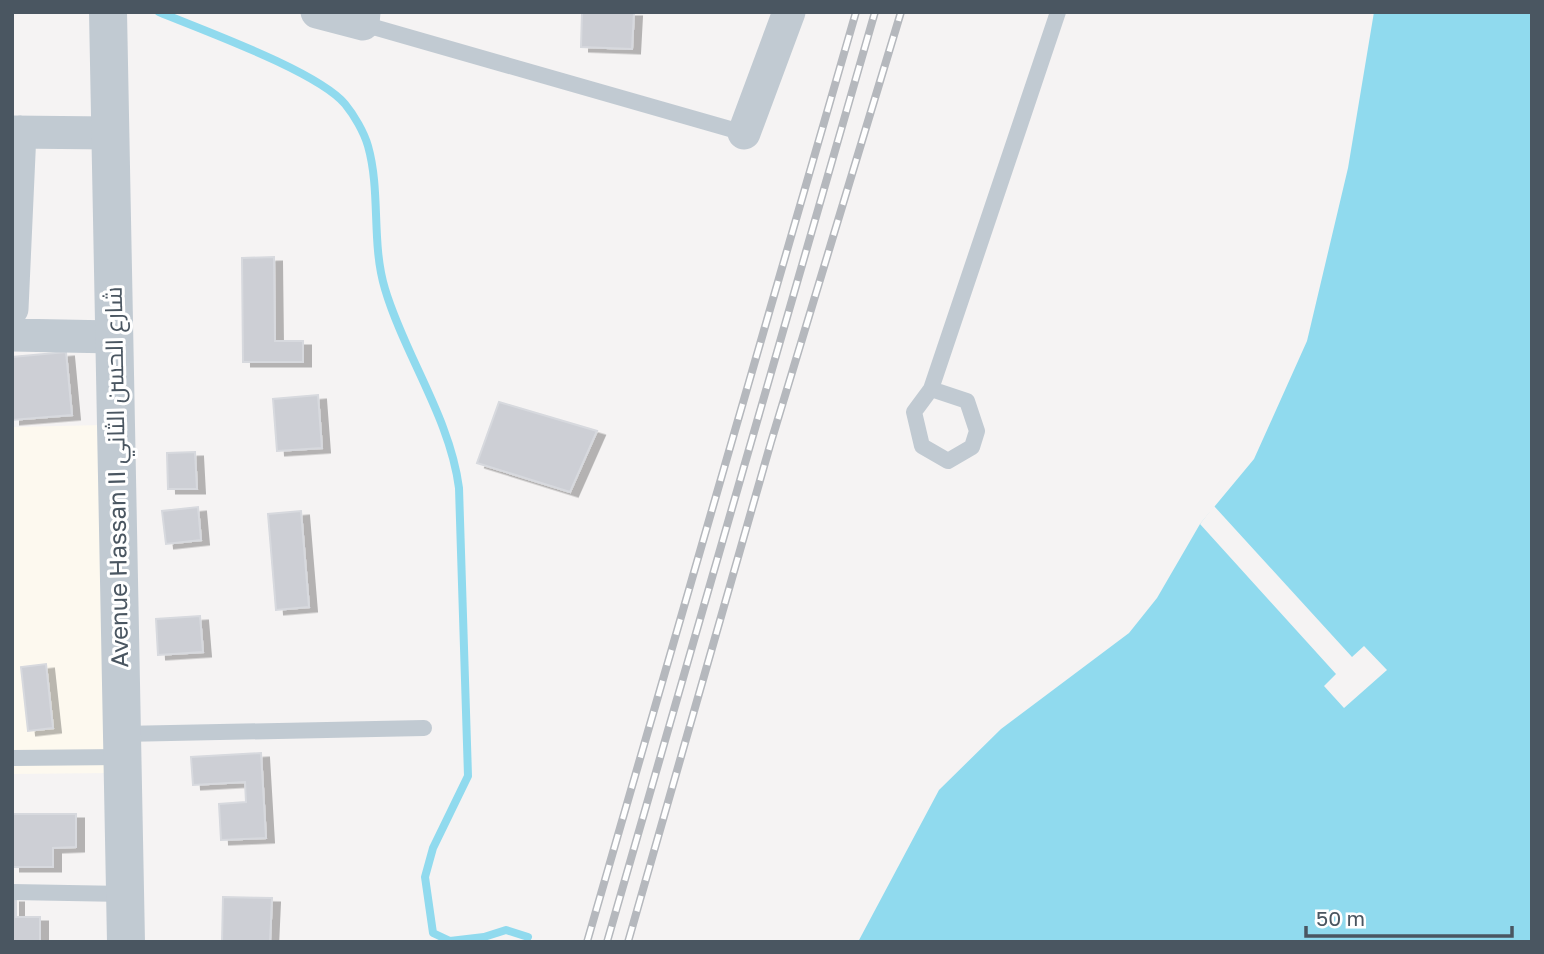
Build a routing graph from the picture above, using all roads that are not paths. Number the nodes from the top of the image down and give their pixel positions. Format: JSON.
{"nodes":[{"id":1,"x":108,"y":12,"type":"edge"},
{"id":2,"x":317,"y":12,"type":"edge"},
{"id":3,"x":789,"y":12,"type":"edge"},
{"id":4,"x":1058,"y":12,"type":"edge"},
{"id":5,"x":364,"y":18,"type":"edge"},
{"id":6,"x":16,"y":132,"type":"edge"},
{"id":7,"x":744,"y":132,"type":"joint"},
{"id":8,"x":110,"y":133,"type":"junction"},
{"id":9,"x":12,"y":309,"type":"edge"},
{"id":10,"x":12,"y":335,"type":"edge"},
{"id":11,"x":114,"y":337,"type":"junction"},
{"id":12,"x":931,"y":389,"type":"junction"},
{"id":13,"x":424,"y":728,"type":"dead end"},
{"id":14,"x":122,"y":746,"type":"junction"},
{"id":15,"x":12,"y":758,"type":"edge"},
{"id":16,"x":12,"y":892,"type":"edge"},
{"id":17,"x":125,"y":894,"type":"junction"},
{"id":18,"x":126,"y":942,"type":"edge"}],
"edges":[{"from":1,"to":8,"type":"street","name":"Avenue Hassan II شارع الحسن الثاني"},
{"from":2,"to":5,"type":"street"},
{"from":3,"to":7,"type":"street"},
{"from":4,"to":12,"type":"lane"},
{"from":5,"to":7,"type":"lane"},
{"from":6,"to":8,"type":"street"},
{"from":6,"to":9,"type":"street"},
{"from":8,"to":11,"type":"street","name":"Avenue Hassan II شارع الحسن الثاني"},
{"from":10,"to":11,"type":"street"},
{"from":11,"to":14,"type":"street","name":"Avenue Hassan II شارع الحسن الثاني"},
{"from":12,"to":12,"type":"lane"},
{"from":13,"to":14,"type":"lane"},
{"from":14,"to":15,"type":"lane"},
{"from":14,"to":17,"type":"street","name":"Avenue Hassan II شارع الحسن الثاني"},
{"from":16,"to":17,"type":"lane"},
{"from":17,"to":18,"type":"street","name":"Avenue Hassan II شارع الحسن الثاني"}]}
